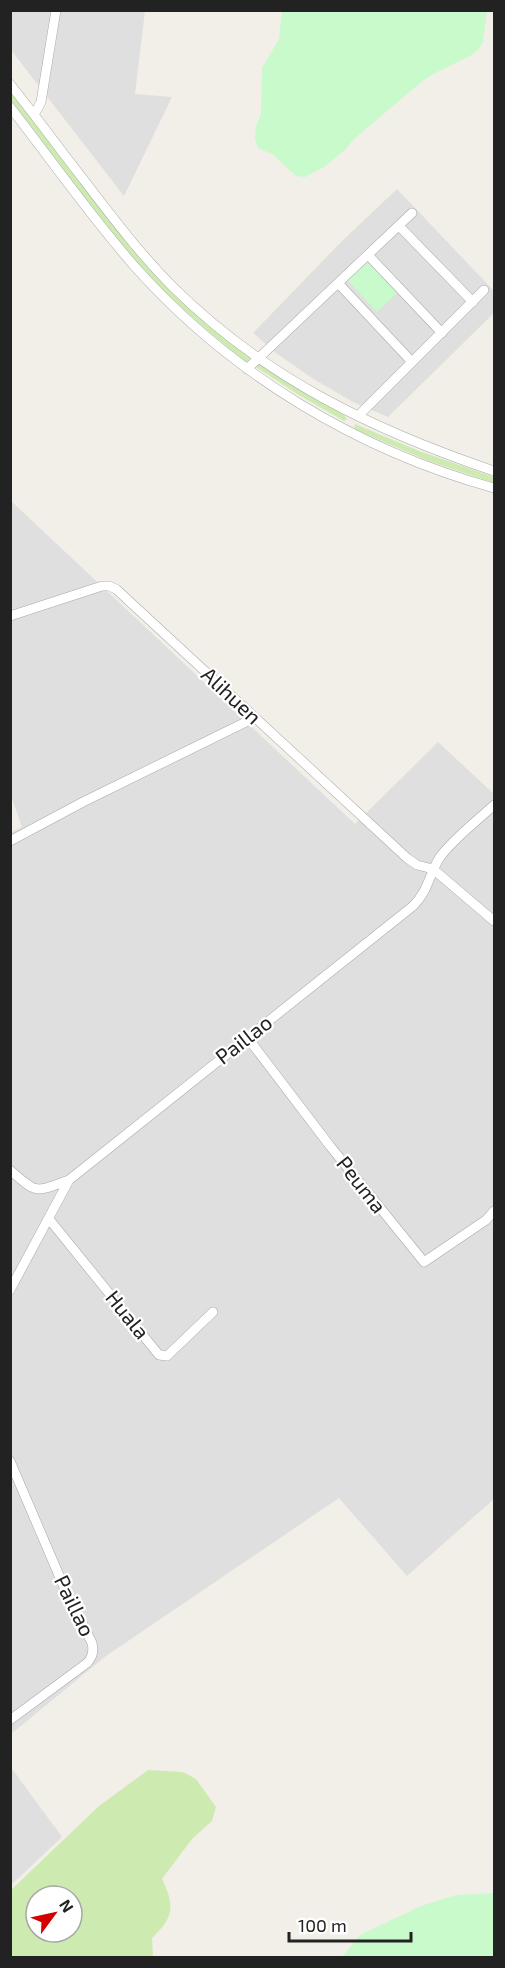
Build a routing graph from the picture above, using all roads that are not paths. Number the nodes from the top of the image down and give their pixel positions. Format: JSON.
{"nodes":[{"id":1,"x":56,"y":10,"type":"edge"},
{"id":2,"x":10,"y":84,"type":"edge"},
{"id":3,"x":10,"y":107,"type":"edge"},
{"id":4,"x":34,"y":114,"type":"junction"},
{"id":5,"x":412,"y":213,"type":"dead end"},
{"id":6,"x":399,"y":226,"type":"junction"},
{"id":7,"x":368,"y":255,"type":"junction"},
{"id":8,"x":338,"y":283,"type":"junction"},
{"id":9,"x":484,"y":290,"type":"dead end"},
{"id":10,"x":473,"y":302,"type":"junction"},
{"id":11,"x":442,"y":333,"type":"junction"},
{"id":12,"x":259,"y":357,"type":"junction"},
{"id":13,"x":412,"y":362,"type":"junction"},
{"id":14,"x":247,"y":369,"type":"junction"},
{"id":15,"x":358,"y":415,"type":"junction"},
{"id":16,"x":348,"y":430,"type":"junction"},
{"id":17,"x":495,"y":471,"type":"edge"},
{"id":18,"x":495,"y":488,"type":"edge"},
{"id":19,"x":10,"y":616,"type":"edge"},
{"id":20,"x":254,"y":718,"type":"junction"},
{"id":21,"x":495,"y":805,"type":"edge"},
{"id":22,"x":10,"y":841,"type":"edge"},
{"id":23,"x":433,"y":869,"type":"junction"},
{"id":24,"x":495,"y":921,"type":"edge"},
{"id":25,"x":247,"y":1037,"type":"junction"},
{"id":26,"x":10,"y":1170,"type":"edge"},
{"id":27,"x":69,"y":1180,"type":"junction"},
{"id":28,"x":495,"y":1211,"type":"edge"},
{"id":29,"x":49,"y":1219,"type":"junction"},
{"id":30,"x":10,"y":1290,"type":"edge"},
{"id":31,"x":213,"y":1312,"type":"dead end"},
{"id":32,"x":10,"y":1461,"type":"edge"},
{"id":33,"x":10,"y":1720,"type":"edge"}],
"edges":[{"from":1,"to":4,"type":"street"},
{"from":2,"to":4,"type":"street"},
{"from":3,"to":14,"type":"street"},
{"from":4,"to":12,"type":"street"},
{"from":5,"to":6,"type":"street"},
{"from":6,"to":7,"type":"street"},
{"from":6,"to":10,"type":"street"},
{"from":7,"to":8,"type":"street"},
{"from":7,"to":11,"type":"street"},
{"from":8,"to":12,"type":"street"},
{"from":8,"to":13,"type":"street"},
{"from":9,"to":10,"type":"street"},
{"from":10,"to":11,"type":"street"},
{"from":11,"to":13,"type":"street"},
{"from":12,"to":14,"type":"street"},
{"from":12,"to":15,"type":"street"},
{"from":13,"to":15,"type":"street"},
{"from":14,"to":16,"type":"street"},
{"from":15,"to":16,"type":"street"},
{"from":15,"to":17,"type":"street"},
{"from":16,"to":18,"type":"street"},
{"from":19,"to":20,"type":"street","name":"Alihuen"},
{"from":20,"to":22,"type":"street"},
{"from":20,"to":23,"type":"street","name":"Alihuen"},
{"from":21,"to":23,"type":"street","name":"Paillao"},
{"from":23,"to":24,"type":"street","name":"Alihuen"},
{"from":23,"to":25,"type":"street","name":"Paillao"},
{"from":25,"to":27,"type":"street","name":"Paillao"},
{"from":25,"to":28,"type":"street","name":"Peuma"},
{"from":26,"to":27,"type":"street"},
{"from":27,"to":29,"type":"street","name":"Paillao"},
{"from":29,"to":30,"type":"street","name":"Paillao"},
{"from":29,"to":31,"type":"street","name":"Huala"},
{"from":32,"to":33,"type":"street","name":"Paillao"}]}
